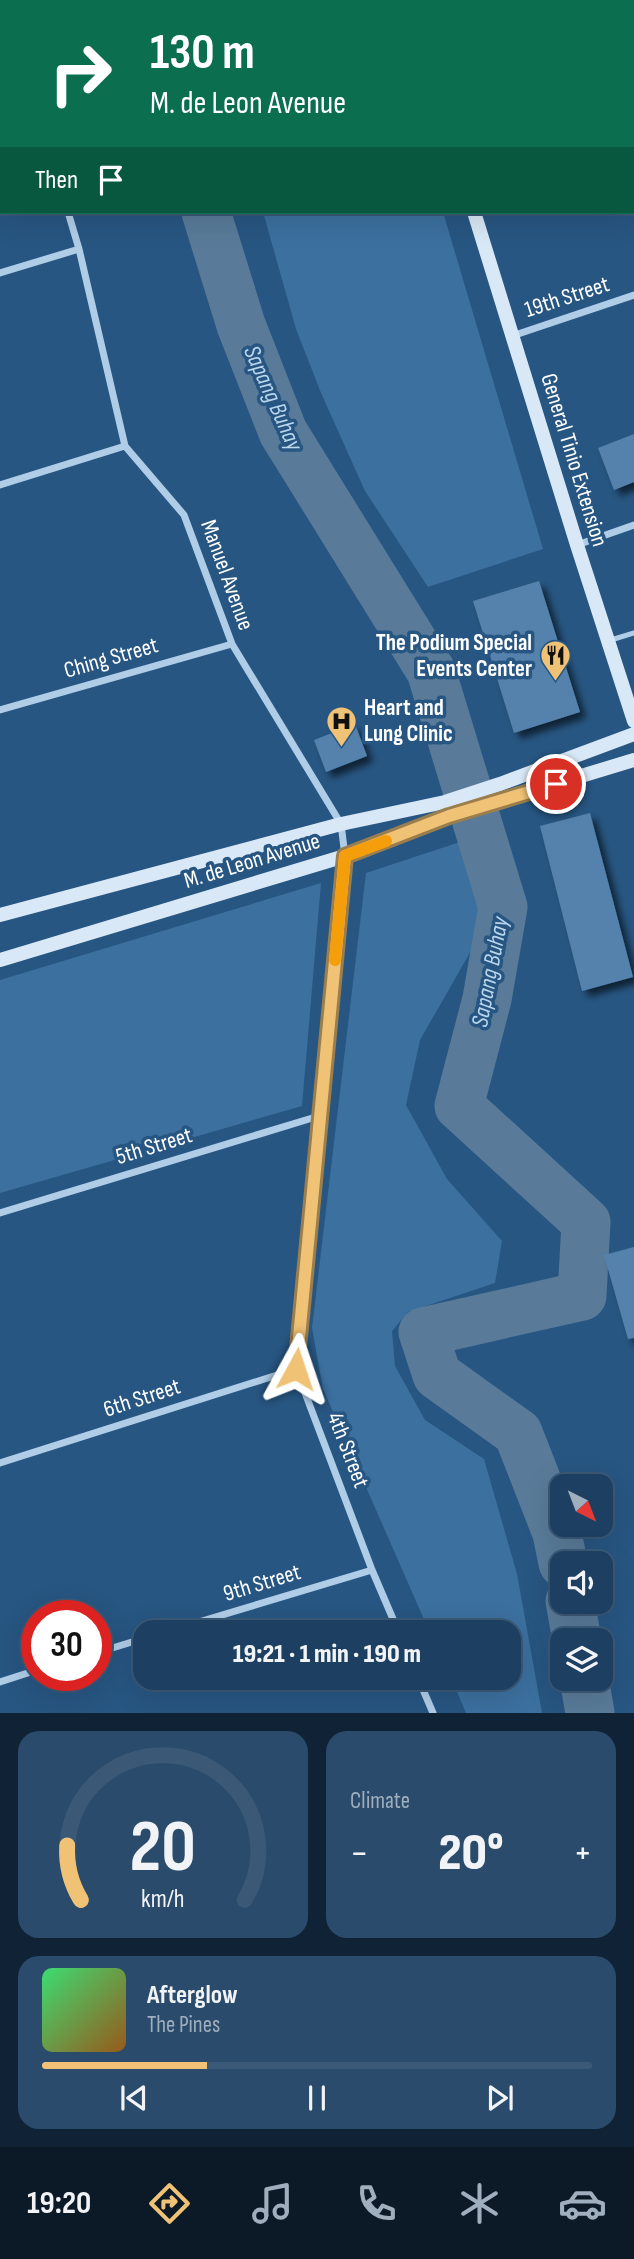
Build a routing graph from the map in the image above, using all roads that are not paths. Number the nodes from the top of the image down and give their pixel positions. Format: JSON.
{"nodes":[{"id":1,"x":69,"y":214,"type":"edge"},
{"id":2,"x":475,"y":214,"type":"edge"},
{"id":3,"x":79,"y":249,"type":"junction"},
{"id":4,"x":0,"y":272,"type":"edge"},
{"id":5,"x":634,"y":295,"type":"edge"},
{"id":6,"x":511,"y":336,"type":"junction"},
{"id":7,"x":125,"y":446,"type":"junction"},
{"id":8,"x":0,"y":485,"type":"edge"},
{"id":9,"x":634,"y":525,"type":"edge"},
{"id":10,"x":577,"y":545,"type":"junction"},
{"id":11,"x":634,"y":633,"type":"edge"},
{"id":12,"x":608,"y":641,"type":"junction"},
{"id":13,"x":232,"y":644,"type":"junction"},
{"id":14,"x":0,"y":710,"type":"edge"},
{"id":15,"x":634,"y":721,"type":"edge"},
{"id":16,"x":634,"y":734,"type":"edge"},
{"id":17,"x":634,"y":760,"type":"edge"},
{"id":18,"x":447,"y":809,"type":"junction"},
{"id":19,"x":341,"y":824,"type":"junction"},
{"id":20,"x":345,"y":856,"type":"junction"},
{"id":21,"x":0,"y":915,"type":"edge"},
{"id":22,"x":0,"y":960,"type":"edge"},
{"id":23,"x":319,"y":1116,"type":"junction"},
{"id":24,"x":0,"y":1213,"type":"edge"},
{"id":25,"x":296,"y":1369,"type":"junction"},
{"id":26,"x":0,"y":1463,"type":"edge"},
{"id":27,"x":372,"y":1570,"type":"junction"},
{"id":28,"x":205,"y":1620,"type":"edge"},
{"id":29,"x":393,"y":1620,"type":"edge"},
{"id":30,"x":133,"y":1642,"type":"edge"},
{"id":31,"x":112,"y":1648,"type":"edge"},
{"id":32,"x":21,"y":1676,"type":"edge"},
{"id":33,"x":0,"y":1682,"type":"edge"},
{"id":34,"x":423,"y":1690,"type":"edge"},
{"id":35,"x":433,"y":1713,"type":"edge"}],
"edges":[{"from":1,"to":3,"type":"street","name":"Manuel Avenue"},
{"from":2,"to":6,"type":"main road","name":"General Tinio Extension"},
{"from":3,"to":4,"type":"street"},
{"from":3,"to":7,"type":"street","name":"Manuel Avenue"},
{"from":5,"to":6,"type":"street","name":"19th Street"},
{"from":6,"to":10,"type":"main road","name":"General Tinio Extension"},
{"from":7,"to":8,"type":"street"},
{"from":7,"to":13,"type":"street","name":"Manuel Avenue"},
{"from":9,"to":10,"type":"street"},
{"from":10,"to":12,"type":"main road","name":"General Tinio Extension"},
{"from":11,"to":12,"type":"lane"},
{"from":12,"to":15,"type":"main road","name":"General Tinio Extension"},
{"from":13,"to":14,"type":"street","name":"Ching Street"},
{"from":13,"to":19,"type":"street","name":"Manuel Avenue"},
{"from":16,"to":18,"type":"main road","name":"M. de Leon Avenue"},
{"from":17,"to":18,"type":"main road","name":"M. de Leon Avenue"},
{"from":18,"to":19,"type":"main road","name":"M. de Leon Avenue"},
{"from":18,"to":20,"type":"main road","name":"M. de Leon Avenue"},
{"from":19,"to":20,"type":"street","name":"4th Street"},
{"from":19,"to":21,"type":"main road","name":"M. de Leon Avenue"},
{"from":20,"to":22,"type":"main road","name":"M. de Leon Avenue"},
{"from":20,"to":23,"type":"street","name":"4th Street"},
{"from":23,"to":24,"type":"street","name":"5th Street"},
{"from":23,"to":25,"type":"street","name":"4th Street"},
{"from":25,"to":26,"type":"street","name":"6th Street"},
{"from":25,"to":27,"type":"street","name":"4th Street"},
{"from":27,"to":28,"type":"street","name":"9th Street"},
{"from":27,"to":29,"type":"street","name":"4th Street"},
{"from":30,"to":31,"type":"street"},
{"from":32,"to":33,"type":"street"},
{"from":34,"to":35,"type":"street"}]}
